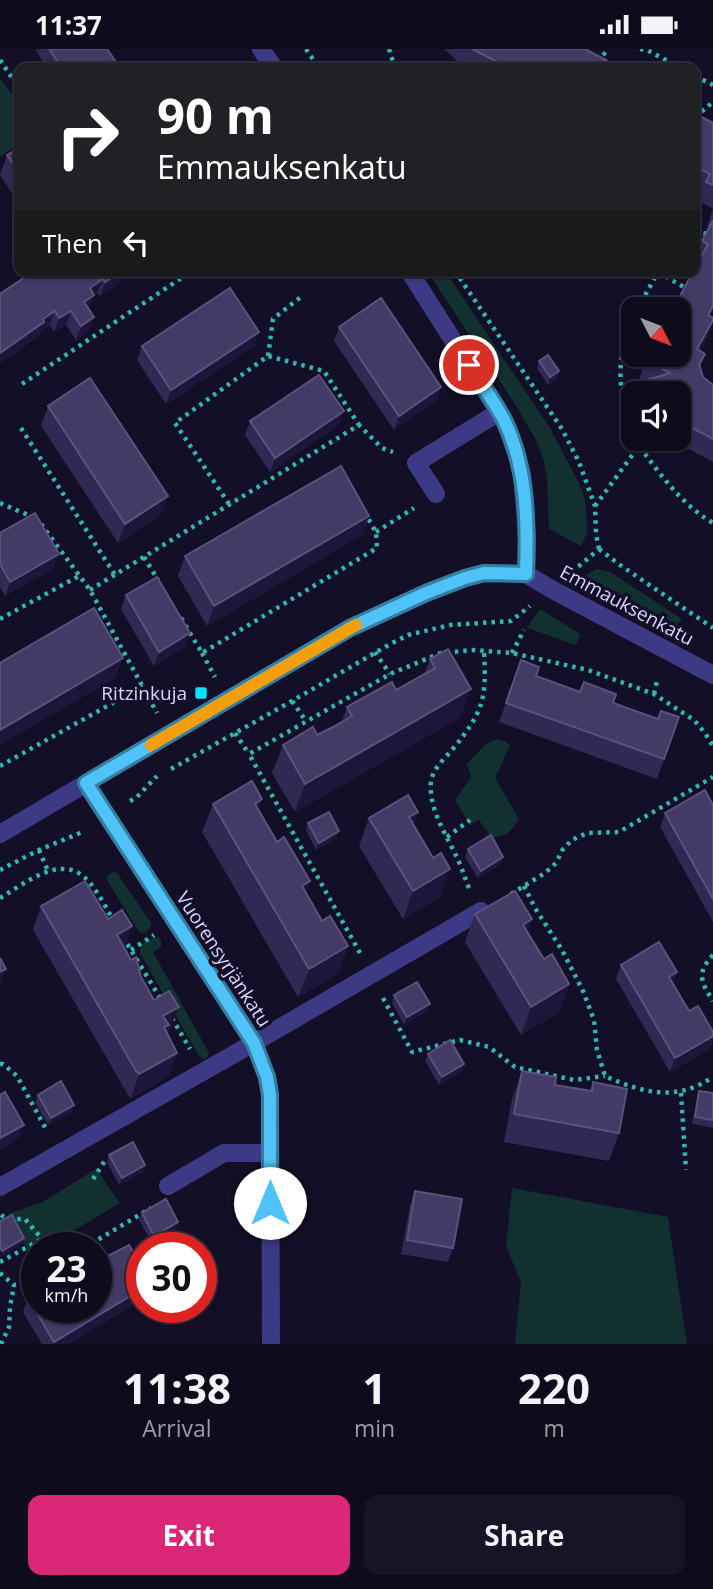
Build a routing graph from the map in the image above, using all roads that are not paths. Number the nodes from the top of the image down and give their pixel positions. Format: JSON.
{"nodes":[{"id":1,"x":414,"y":277,"type":"edge"},
{"id":2,"x":499,"y":412,"type":"junction"},
{"id":3,"x":436,"y":494,"type":"road end"},
{"id":4,"x":526,"y":574,"type":"junction"},
{"id":5,"x":713,"y":675,"type":"edge"},
{"id":6,"x":86,"y":783,"type":"junction"},
{"id":7,"x":0,"y":834,"type":"edge"},
{"id":8,"x":481,"y":911,"type":"edge"},
{"id":9,"x":254,"y":1043,"type":"junction"},
{"id":10,"x":270,"y":1153,"type":"junction"},
{"id":11,"x":168,"y":1186,"type":"road end"},
{"id":12,"x":0,"y":1187,"type":"edge"},
{"id":13,"x":271,"y":1344,"type":"edge"}],
"edges":[{"from":1,"to":2,"type":"street"},
{"from":2,"to":3,"type":"street"},
{"from":2,"to":4,"type":"street"},
{"from":4,"to":5,"type":"street","name":"Emmauksenkatu"},
{"from":4,"to":6,"type":"street","name":"Emmauksenkatu"},
{"from":6,"to":7,"type":"street","name":"Emmauksenkatu"},
{"from":6,"to":9,"type":"street","name":"Vuorensyrjänkatu"},
{"from":8,"to":9,"type":"street"},
{"from":9,"to":10,"type":"street","name":"Vuorensyrjänkatu"},
{"from":9,"to":12,"type":"street"},
{"from":10,"to":11,"type":"street"},
{"from":10,"to":13,"type":"street","name":"Vuorensyrjänkatu"}]}
